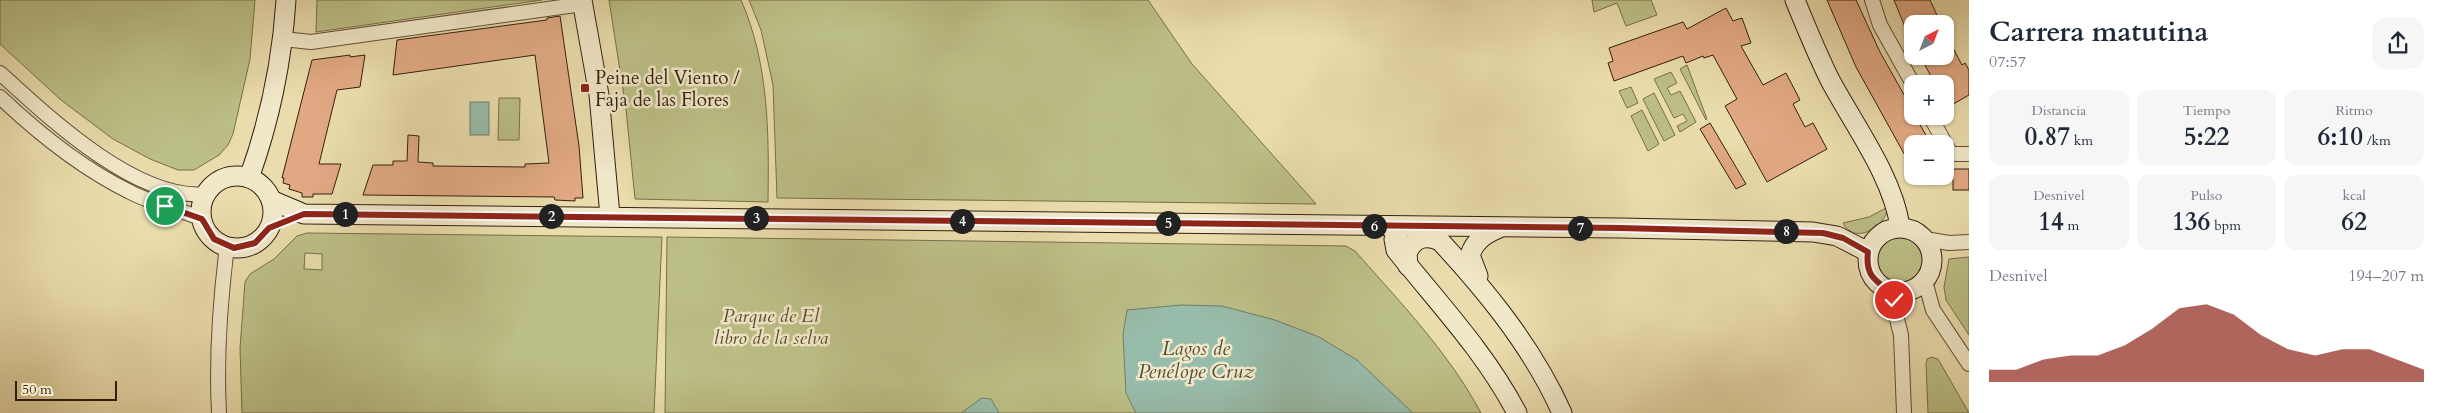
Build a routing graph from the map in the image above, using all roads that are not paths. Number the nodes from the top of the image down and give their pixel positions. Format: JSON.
{"nodes":[{"id":1,"x":286,"y":0,"type":"edge"},
{"id":2,"x":1795,"y":0,"type":"edge"},
{"id":3,"x":1872,"y":0,"type":"edge"},
{"id":4,"x":583,"y":2,"type":"edge"},
{"id":5,"x":283,"y":39,"type":"junction"},
{"id":6,"x":0,"y":73,"type":"edge"},
{"id":7,"x":1907,"y":75,"type":"edge"},
{"id":8,"x":0,"y":97,"type":"edge"},
{"id":9,"x":1935,"y":125,"type":"edge"},
{"id":10,"x":1969,"y":154,"type":"edge"},
{"id":11,"x":249,"y":178,"type":"junction"},
{"id":12,"x":206,"y":194,"type":"junction"},
{"id":13,"x":271,"y":200,"type":"junction"},
{"id":14,"x":304,"y":214,"type":"junction"},
{"id":15,"x":610,"y":216,"type":"junction"},
{"id":16,"x":202,"y":219,"type":"junction"},
{"id":17,"x":1362,"y":226,"type":"junction"},
{"id":18,"x":1402,"y":226,"type":"junction"},
{"id":19,"x":1426,"y":227,"type":"junction"},
{"id":20,"x":1900,"y":227,"type":"junction"},
{"id":21,"x":269,"y":228,"type":"junction"},
{"id":22,"x":1498,"y":228,"type":"junction"},
{"id":23,"x":1925,"y":239,"type":"junction"},
{"id":24,"x":1441,"y":242,"type":"junction"},
{"id":25,"x":1969,"y":242,"type":"edge"},
{"id":26,"x":227,"y":246,"type":"junction"},
{"id":27,"x":1868,"y":252,"type":"junction"},
{"id":28,"x":1408,"y":266,"type":"junction"},
{"id":29,"x":1925,"y":281,"type":"junction"},
{"id":30,"x":1485,"y":291,"type":"junction"},
{"id":31,"x":1890,"y":291,"type":"junction"},
{"id":32,"x":1969,"y":364,"type":"edge"},
{"id":33,"x":219,"y":413,"type":"edge"},
{"id":34,"x":1517,"y":413,"type":"edge"},
{"id":35,"x":1562,"y":413,"type":"edge"},
{"id":36,"x":1904,"y":413,"type":"edge"}],
"edges":[{"from":1,"to":5,"type":"street"},
{"from":2,"to":20,"type":"street"},
{"from":3,"to":7,"type":"street"},
{"from":4,"to":5,"type":"street"},
{"from":4,"to":15,"type":"street"},
{"from":5,"to":11,"type":"street"},
{"from":6,"to":12,"type":"street"},
{"from":8,"to":16,"type":"street"},
{"from":9,"to":10,"type":"street"},
{"from":11,"to":12,"type":"street"},
{"from":11,"to":13,"type":"street"},
{"from":12,"to":16,"type":"street"},
{"from":13,"to":14,"type":"street"},
{"from":13,"to":21,"type":"street"},
{"from":14,"to":15,"type":"street"},
{"from":14,"to":21,"type":"street"},
{"from":15,"to":17,"type":"street"},
{"from":16,"to":26,"type":"street"},
{"from":17,"to":18,"type":"street"},
{"from":17,"to":28,"type":"street"},
{"from":18,"to":19,"type":"street"},
{"from":18,"to":28,"type":"street"},
{"from":19,"to":22,"type":"street"},
{"from":19,"to":24,"type":"street"},
{"from":20,"to":23,"type":"street"},
{"from":20,"to":27,"type":"street"},
{"from":21,"to":26,"type":"street"},
{"from":22,"to":27,"type":"street"},
{"from":22,"to":30,"type":"street"},
{"from":23,"to":25,"type":"street"},
{"from":23,"to":29,"type":"street"},
{"from":24,"to":28,"type":"street"},
{"from":24,"to":30,"type":"street"},
{"from":26,"to":33,"type":"street"},
{"from":27,"to":31,"type":"street"},
{"from":28,"to":34,"type":"street"},
{"from":29,"to":31,"type":"street"},
{"from":29,"to":32,"type":"street"},
{"from":30,"to":35,"type":"street"},
{"from":31,"to":36,"type":"street"}]}
